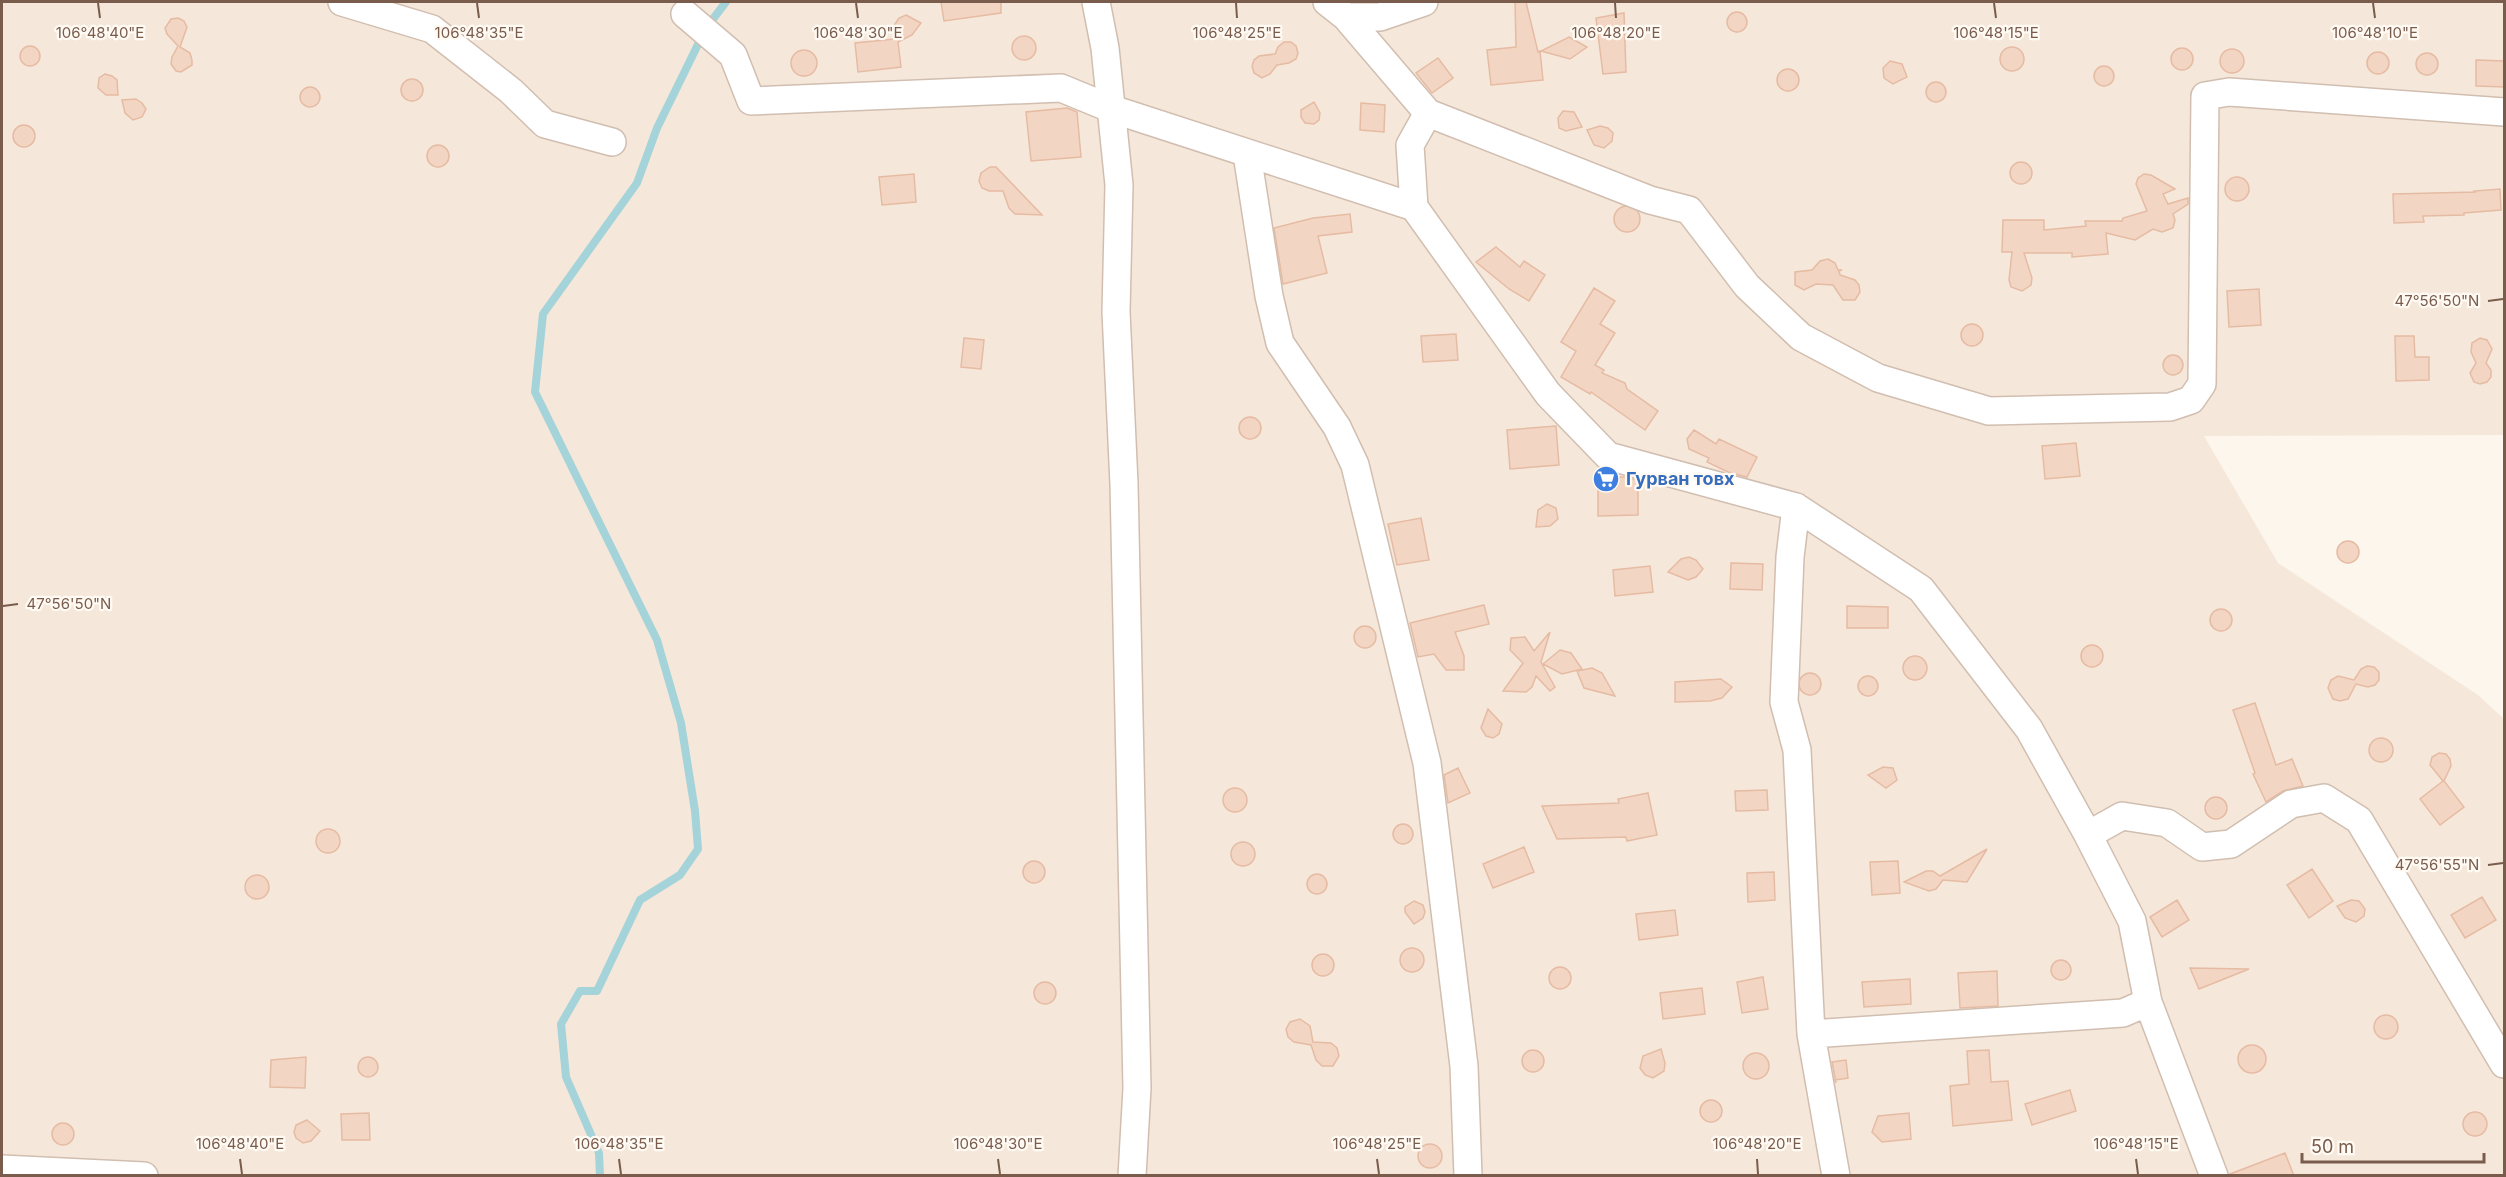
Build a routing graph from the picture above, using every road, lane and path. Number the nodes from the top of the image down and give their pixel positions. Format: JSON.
{"nodes":[{"id":1,"x":342,"y":2,"type":"edge"},
{"id":2,"x":1096,"y":2,"type":"edge"},
{"id":3,"x":1424,"y":2,"type":"edge"},
{"id":4,"x":1336,"y":9,"type":"edge"},
{"id":5,"x":689,"y":18,"type":"dead end"},
{"id":6,"x":1112,"y":109,"type":"junction"},
{"id":7,"x":2505,"y":112,"type":"edge"},
{"id":8,"x":1428,"y":114,"type":"junction"},
{"id":9,"x":612,"y":142,"type":"dead end"},
{"id":10,"x":1247,"y":154,"type":"junction"},
{"id":11,"x":1414,"y":207,"type":"junction"},
{"id":12,"x":1796,"y":507,"type":"junction"},
{"id":13,"x":2088,"y":835,"type":"junction"},
{"id":14,"x":2148,"y":1002,"type":"junction"},
{"id":15,"x":1811,"y":1034,"type":"junction"},
{"id":16,"x":2505,"y":1064,"type":"edge"},
{"id":17,"x":2,"y":1169,"type":"edge"},
{"id":18,"x":144,"y":1176,"type":"edge"},
{"id":19,"x":1132,"y":1176,"type":"edge"},
{"id":20,"x":1468,"y":1176,"type":"edge"},
{"id":21,"x":1836,"y":1176,"type":"edge"},
{"id":22,"x":2214,"y":1176,"type":"edge"}],
"edges":[{"from":1,"to":9,"type":"street"},
{"from":2,"to":6,"type":"street"},
{"from":3,"to":4,"type":"street"},
{"from":4,"to":8,"type":"street"},
{"from":5,"to":6,"type":"street"},
{"from":6,"to":10,"type":"street"},
{"from":6,"to":19,"type":"street"},
{"from":7,"to":8,"type":"street"},
{"from":8,"to":11,"type":"street"},
{"from":10,"to":11,"type":"street"},
{"from":10,"to":20,"type":"street"},
{"from":11,"to":12,"type":"street"},
{"from":12,"to":13,"type":"street"},
{"from":12,"to":15,"type":"street"},
{"from":13,"to":14,"type":"street"},
{"from":13,"to":16,"type":"street"},
{"from":14,"to":15,"type":"street"},
{"from":14,"to":22,"type":"street"},
{"from":15,"to":21,"type":"street"},
{"from":17,"to":18,"type":"street"}]}
